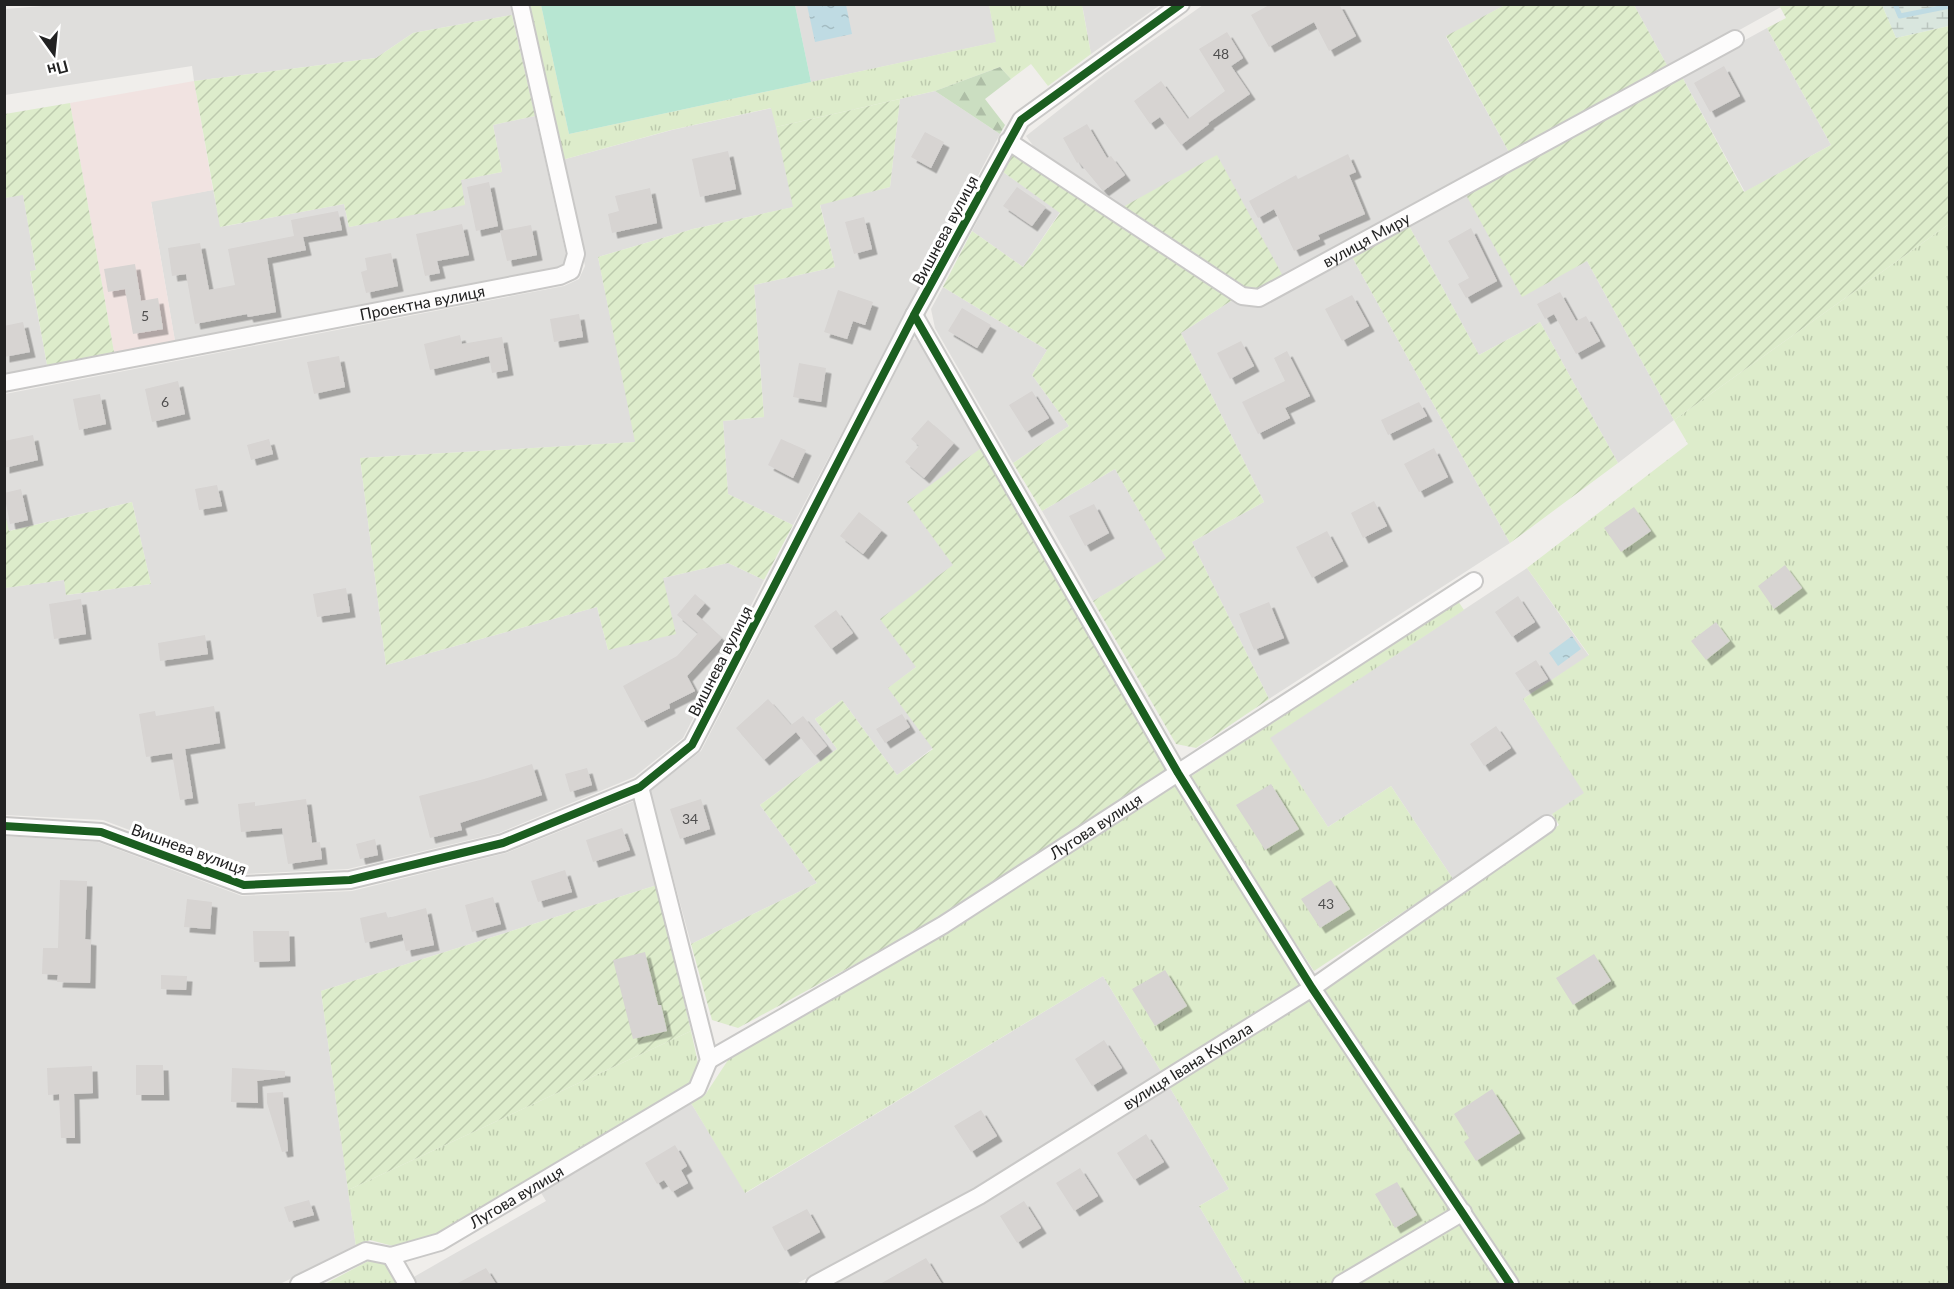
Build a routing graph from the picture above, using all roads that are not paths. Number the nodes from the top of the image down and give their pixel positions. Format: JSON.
{"nodes":[{"id":1,"x":520,"y":4,"type":"edge"},
{"id":2,"x":1180,"y":4,"type":"edge"},
{"id":3,"x":1735,"y":39,"type":"dead end"},
{"id":4,"x":1008,"y":141,"type":"junction"},
{"id":5,"x":914,"y":315,"type":"junction"},
{"id":6,"x":4,"y":383,"type":"edge"},
{"id":7,"x":1474,"y":582,"type":"dead end"},
{"id":8,"x":1178,"y":773,"type":"junction"},
{"id":9,"x":640,"y":787,"type":"junction"},
{"id":10,"x":1547,"y":824,"type":"dead end"},
{"id":11,"x":4,"y":826,"type":"edge"},
{"id":12,"x":1312,"y":987,"type":"junction"},
{"id":13,"x":709,"y":1060,"type":"junction"},
{"id":14,"x":1463,"y":1212,"type":"junction"},
{"id":15,"x":390,"y":1256,"type":"junction"},
{"id":16,"x":299,"y":1284,"type":"edge"},
{"id":17,"x":407,"y":1284,"type":"edge"},
{"id":18,"x":815,"y":1284,"type":"edge"},
{"id":19,"x":1341,"y":1284,"type":"edge"},
{"id":20,"x":1509,"y":1284,"type":"edge"}],
"edges":[{"from":1,"to":6,"type":"street","name":"Проектна вулиця"},
{"from":2,"to":4,"type":"street","name":"Вишнева вулиця"},
{"from":3,"to":4,"type":"street","name":"вулиця Миру"},
{"from":4,"to":5,"type":"street","name":"Вишнева вулиця"},
{"from":5,"to":8,"type":"street"},
{"from":5,"to":9,"type":"street","name":"Вишнева вулиця"},
{"from":7,"to":8,"type":"street","name":"Лугова вулиця"},
{"from":8,"to":12,"type":"street"},
{"from":8,"to":13,"type":"street","name":"Лугова вулиця"},
{"from":9,"to":11,"type":"street","name":"Вишнева вулиця"},
{"from":9,"to":13,"type":"street"},
{"from":10,"to":12,"type":"street","name":"вулиця Івана Купала"},
{"from":12,"to":14,"type":"street"},
{"from":12,"to":18,"type":"street","name":"вулиця Івана Купала"},
{"from":13,"to":15,"type":"street","name":"Лугова вулиця"},
{"from":14,"to":19,"type":"street"},
{"from":14,"to":20,"type":"street"},
{"from":15,"to":16,"type":"street","name":"Лугова вулиця"},
{"from":15,"to":17,"type":"street"}]}
